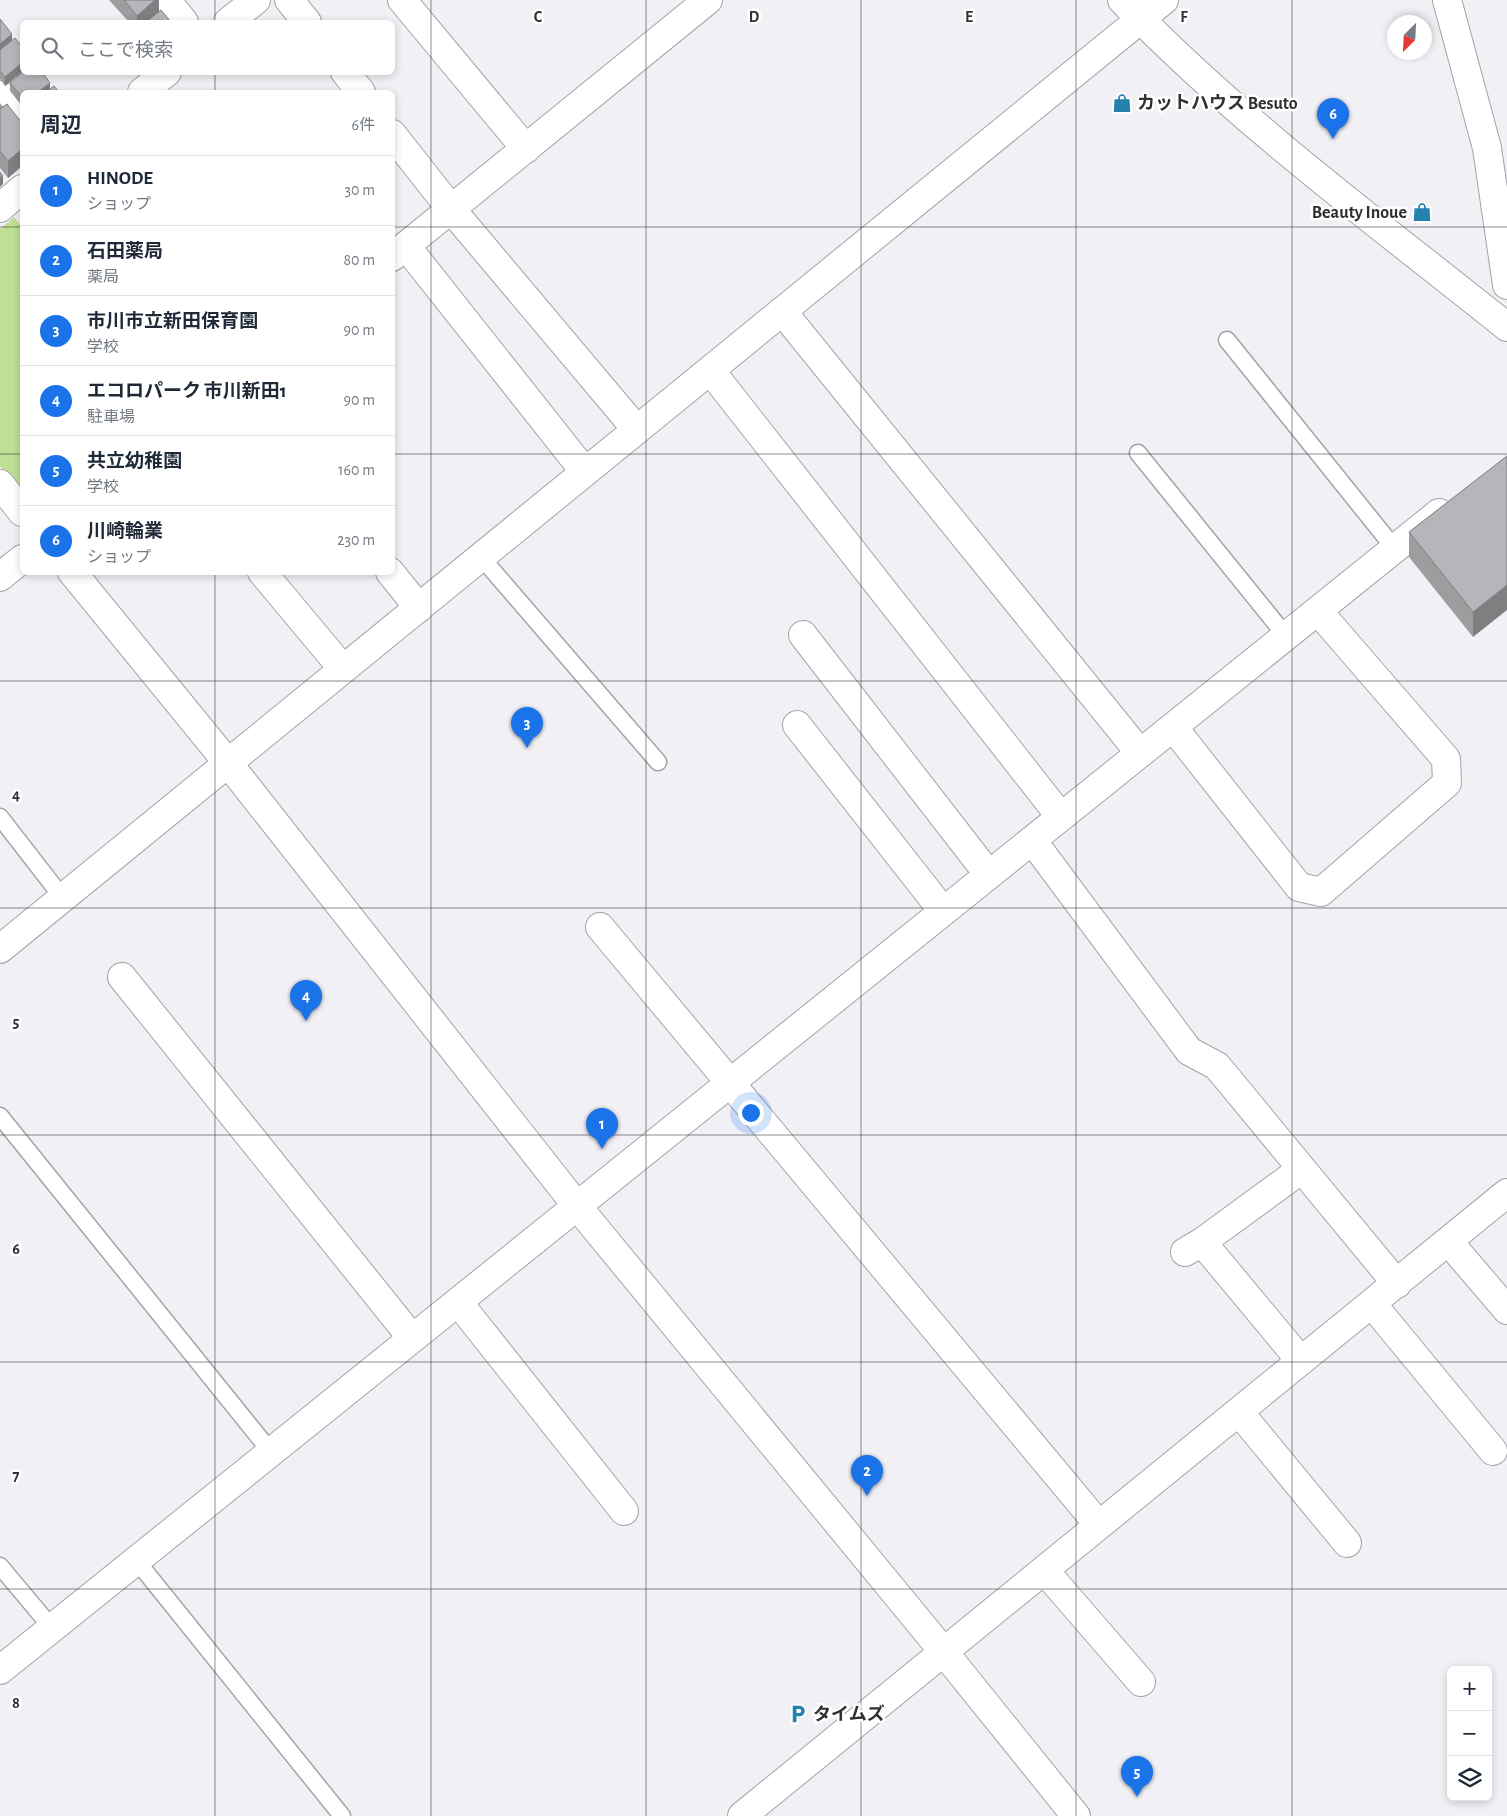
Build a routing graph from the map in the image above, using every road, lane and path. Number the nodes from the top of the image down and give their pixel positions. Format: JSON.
{"nodes":[{"id":1,"x":166,"y":0,"type":"edge"},
{"id":2,"x":256,"y":0,"type":"edge"},
{"id":3,"x":289,"y":0,"type":"edge"},
{"id":4,"x":402,"y":0,"type":"edge"},
{"id":5,"x":708,"y":0,"type":"edge"},
{"id":6,"x":1164,"y":0,"type":"edge"},
{"id":7,"x":1447,"y":0,"type":"edge"},
{"id":8,"x":1131,"y":9,"type":"edge"},
{"id":9,"x":182,"y":20,"type":"edge"},
{"id":10,"x":231,"y":20,"type":"edge"},
{"id":11,"x":304,"y":20,"type":"edge"},
{"id":12,"x":163,"y":75,"type":"edge"},
{"id":13,"x":347,"y":75,"type":"edge"},
{"id":14,"x":144,"y":90,"type":"edge"},
{"id":15,"x":359,"y":90,"type":"edge"},
{"id":16,"x":0,"y":95,"type":"edge"},
{"id":17,"x":20,"y":120,"type":"edge"},
{"id":18,"x":395,"y":138,"type":"edge"},
{"id":19,"x":526,"y":149,"type":"junction"},
{"id":20,"x":20,"y":192,"type":"edge"},
{"id":21,"x":0,"y":208,"type":"edge"},
{"id":22,"x":451,"y":209,"type":"junction"},
{"id":23,"x":399,"y":252,"type":"edge"},
{"id":24,"x":1507,"y":285,"type":"edge"},
{"id":25,"x":782,"y":312,"type":"junction"},
{"id":26,"x":1507,"y":327,"type":"edge"},
{"id":27,"x":1227,"y":340,"type":"dead end"},
{"id":28,"x":710,"y":370,"type":"junction"},
{"id":29,"x":637,"y":430,"type":"junction"},
{"id":30,"x":1138,"y":454,"type":"dead end"},
{"id":31,"x":586,"y":472,"type":"junction"},
{"id":32,"x":0,"y":484,"type":"edge"},
{"id":33,"x":1455,"y":500,"type":"edge"},
{"id":34,"x":20,"y":509,"type":"edge"},
{"id":35,"x":1395,"y":548,"type":"junction"},
{"id":36,"x":481,"y":557,"type":"junction"},
{"id":37,"x":20,"y":561,"type":"edge"},
{"id":38,"x":74,"y":575,"type":"edge"},
{"id":39,"x":265,"y":575,"type":"edge"},
{"id":40,"x":392,"y":575,"type":"edge"},
{"id":41,"x":0,"y":577,"type":"edge"},
{"id":42,"x":419,"y":608,"type":"junction"},
{"id":43,"x":1318,"y":610,"type":"junction"},
{"id":44,"x":803,"y":634,"type":"dead end"},
{"id":45,"x":1286,"y":636,"type":"junction"},
{"id":46,"x":343,"y":669,"type":"junction"},
{"id":47,"x":797,"y":725,"type":"dead end"},
{"id":48,"x":1173,"y":727,"type":"junction"},
{"id":49,"x":1140,"y":754,"type":"junction"},
{"id":50,"x":658,"y":762,"type":"dead end"},
{"id":51,"x":228,"y":763,"type":"junction"},
{"id":52,"x":0,"y":817,"type":"edge"},
{"id":53,"x":1061,"y":817,"type":"junction"},
{"id":54,"x":1032,"y":840,"type":"junction"},
{"id":55,"x":989,"y":874,"type":"junction"},
{"id":56,"x":62,"y":898,"type":"junction"},
{"id":57,"x":943,"y":912,"type":"junction"},
{"id":58,"x":600,"y":927,"type":"dead end"},
{"id":59,"x":0,"y":949,"type":"edge"},
{"id":60,"x":122,"y":977,"type":"dead end"},
{"id":61,"x":730,"y":1083,"type":"junction"},
{"id":62,"x":0,"y":1116,"type":"edge"},
{"id":63,"x":1302,"y":1169,"type":"junction"},
{"id":64,"x":1507,"y":1193,"type":"edge"},
{"id":65,"x":577,"y":1206,"type":"junction"},
{"id":66,"x":1448,"y":1241,"type":"junction"},
{"id":67,"x":1397,"y":1284,"type":"junction"},
{"id":68,"x":458,"y":1302,"type":"junction"},
{"id":69,"x":1372,"y":1304,"type":"junction"},
{"id":70,"x":1507,"y":1310,"type":"edge"},
{"id":71,"x":412,"y":1338,"type":"junction"},
{"id":72,"x":1301,"y":1361,"type":"junction"},
{"id":73,"x":1239,"y":1412,"type":"junction"},
{"id":74,"x":1493,"y":1451,"type":"dead end"},
{"id":75,"x":271,"y":1452,"type":"junction"},
{"id":76,"x":624,"y":1511,"type":"dead end"},
{"id":77,"x":1099,"y":1525,"type":"junction"},
{"id":78,"x":1347,"y":1543,"type":"dead end"},
{"id":79,"x":136,"y":1560,"type":"junction"},
{"id":80,"x":0,"y":1566,"type":"edge"},
{"id":81,"x":1044,"y":1570,"type":"junction"},
{"id":82,"x":52,"y":1628,"type":"junction"},
{"id":83,"x":943,"y":1651,"type":"junction"},
{"id":84,"x":0,"y":1670,"type":"edge"},
{"id":85,"x":1141,"y":1682,"type":"dead end"},
{"id":86,"x":342,"y":1816,"type":"edge"},
{"id":87,"x":742,"y":1816,"type":"edge"},
{"id":88,"x":1076,"y":1816,"type":"edge"}],
"edges":[{"from":1,"to":9,"type":"street"},
{"from":2,"to":10,"type":"street"},
{"from":3,"to":11,"type":"street"},
{"from":4,"to":19,"type":"street"},
{"from":5,"to":19,"type":"street"},
{"from":6,"to":8,"type":"street"},
{"from":7,"to":24,"type":"street"},
{"from":8,"to":25,"type":"street"},
{"from":8,"to":26,"type":"street"},
{"from":12,"to":14,"type":"street"},
{"from":13,"to":15,"type":"street"},
{"from":16,"to":17,"type":"street"},
{"from":18,"to":22,"type":"street"},
{"from":19,"to":22,"type":"street"},
{"from":20,"to":21,"type":"street"},
{"from":22,"to":23,"type":"street"},
{"from":22,"to":29,"type":"street"},
{"from":23,"to":31,"type":"street"},
{"from":25,"to":28,"type":"street"},
{"from":25,"to":49,"type":"street"},
{"from":27,"to":35,"type":"lane"},
{"from":28,"to":29,"type":"street"},
{"from":28,"to":53,"type":"street"},
{"from":29,"to":31,"type":"street"},
{"from":30,"to":45,"type":"lane"},
{"from":31,"to":36,"type":"street"},
{"from":32,"to":34,"type":"street"},
{"from":33,"to":35,"type":"street"},
{"from":35,"to":43,"type":"street"},
{"from":36,"to":42,"type":"street"},
{"from":36,"to":50,"type":"lane"},
{"from":37,"to":41,"type":"street"},
{"from":38,"to":51,"type":"street"},
{"from":39,"to":46,"type":"street"},
{"from":40,"to":42,"type":"street"},
{"from":42,"to":46,"type":"street"},
{"from":43,"to":45,"type":"street"},
{"from":43,"to":48,"type":"street"},
{"from":44,"to":55,"type":"street"},
{"from":45,"to":48,"type":"street"},
{"from":46,"to":51,"type":"street"},
{"from":47,"to":57,"type":"street"},
{"from":48,"to":49,"type":"street"},
{"from":49,"to":53,"type":"street"},
{"from":51,"to":56,"type":"street"},
{"from":51,"to":65,"type":"street"},
{"from":52,"to":56,"type":"lane"},
{"from":53,"to":54,"type":"street"},
{"from":54,"to":55,"type":"street"},
{"from":54,"to":63,"type":"street"},
{"from":55,"to":57,"type":"street"},
{"from":56,"to":59,"type":"street"},
{"from":57,"to":61,"type":"street"},
{"from":58,"to":61,"type":"street"},
{"from":60,"to":71,"type":"street"},
{"from":61,"to":65,"type":"street"},
{"from":61,"to":77,"type":"street"},
{"from":62,"to":75,"type":"lane"},
{"from":63,"to":67,"type":"street"},
{"from":63,"to":72,"type":"street"},
{"from":64,"to":66,"type":"street"},
{"from":65,"to":68,"type":"street"},
{"from":65,"to":83,"type":"street"},
{"from":66,"to":67,"type":"street"},
{"from":66,"to":70,"type":"street"},
{"from":67,"to":69,"type":"street"},
{"from":68,"to":71,"type":"street"},
{"from":68,"to":76,"type":"street"},
{"from":69,"to":72,"type":"street"},
{"from":69,"to":74,"type":"street"},
{"from":71,"to":75,"type":"street"},
{"from":72,"to":73,"type":"street"},
{"from":73,"to":77,"type":"street"},
{"from":73,"to":78,"type":"street"},
{"from":75,"to":79,"type":"street"},
{"from":77,"to":81,"type":"street"},
{"from":79,"to":82,"type":"street"},
{"from":79,"to":86,"type":"lane"},
{"from":80,"to":82,"type":"lane"},
{"from":81,"to":83,"type":"street"},
{"from":81,"to":85,"type":"street"},
{"from":82,"to":84,"type":"street"},
{"from":83,"to":87,"type":"street"},
{"from":83,"to":88,"type":"street"}]}
